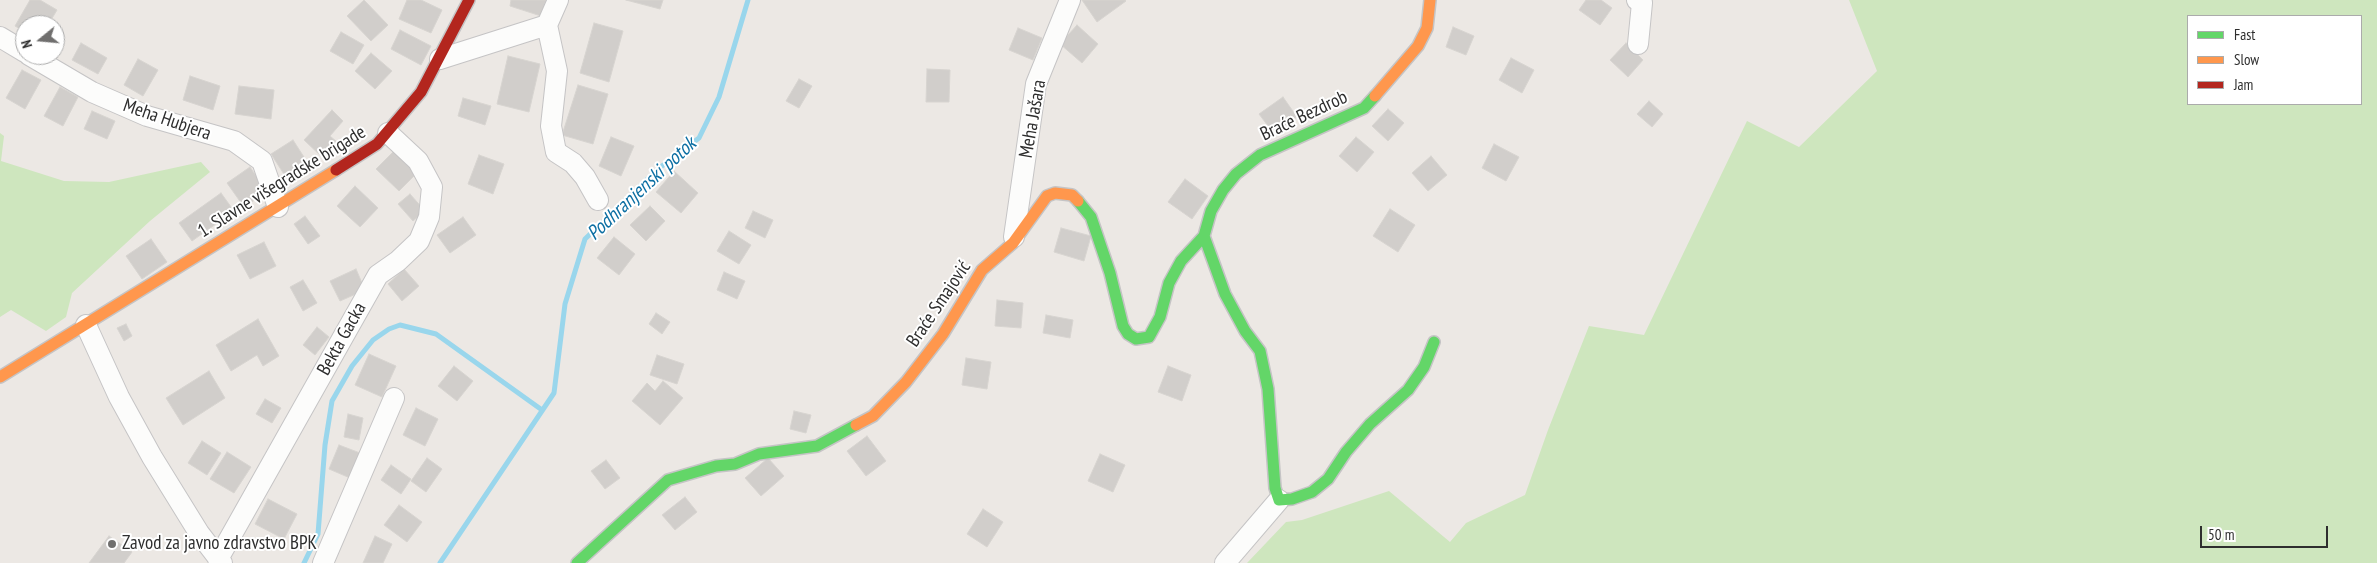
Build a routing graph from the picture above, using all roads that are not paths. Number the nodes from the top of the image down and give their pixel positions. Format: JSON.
{"nodes":[{"id":1,"x":469,"y":0,"type":"edge"},
{"id":2,"x":558,"y":0,"type":"edge"},
{"id":3,"x":1070,"y":0,"type":"edge"},
{"id":4,"x":1430,"y":0,"type":"edge"},
{"id":5,"x":1641,"y":1,"type":"edge"},
{"id":6,"x":546,"y":25,"type":"junction"},
{"id":7,"x":0,"y":37,"type":"edge"},
{"id":8,"x":1638,"y":44,"type":"dead end"},
{"id":9,"x":15,"y":46,"type":"edge"},
{"id":10,"x":440,"y":59,"type":"junction"},
{"id":11,"x":47,"y":65,"type":"edge"},
{"id":12,"x":388,"y":133,"type":"junction"},
{"id":13,"x":598,"y":200,"type":"dead end"},
{"id":14,"x":278,"y":207,"type":"junction"},
{"id":15,"x":1204,"y":236,"type":"junction"},
{"id":16,"x":1013,"y":243,"type":"junction"},
{"id":17,"x":86,"y":325,"type":"junction"},
{"id":18,"x":1434,"y":342,"type":"dead end"},
{"id":19,"x":0,"y":377,"type":"edge"},
{"id":20,"x":394,"y":398,"type":"dead end"},
{"id":21,"x":1279,"y":500,"type":"junction"},
{"id":22,"x":220,"y":561,"type":"edge"},
{"id":23,"x":323,"y":563,"type":"edge"},
{"id":24,"x":577,"y":563,"type":"edge"},
{"id":25,"x":1225,"y":563,"type":"edge"}],
"edges":[{"from":1,"to":10,"type":"street","name":"1. Slavne višegradske brigade"},
{"from":2,"to":6,"type":"street"},
{"from":3,"to":16,"type":"street","name":"Meha Jašara"},
{"from":4,"to":15,"type":"street","name":"Braće Bezdrob"},
{"from":5,"to":8,"type":"street"},
{"from":6,"to":10,"type":"street"},
{"from":6,"to":13,"type":"street"},
{"from":7,"to":9,"type":"street"},
{"from":10,"to":12,"type":"street","name":"1. Slavne višegradske brigade"},
{"from":11,"to":14,"type":"street","name":"Meha Hubjera"},
{"from":12,"to":14,"type":"street","name":"1. Slavne višegradske brigade"},
{"from":12,"to":22,"type":"street","name":"Bekta Gacka"},
{"from":14,"to":17,"type":"street","name":"1. Slavne višegradske brigade"},
{"from":15,"to":16,"type":"street","name":"Braće Smajović"},
{"from":15,"to":21,"type":"street"},
{"from":16,"to":24,"type":"street","name":"Braće Smajović"},
{"from":17,"to":19,"type":"street","name":"1. Slavne višegradske brigade"},
{"from":17,"to":22,"type":"street","name":"Bekta Gacka"},
{"from":18,"to":21,"type":"street"},
{"from":20,"to":23,"type":"street"},
{"from":21,"to":25,"type":"street"}]}
